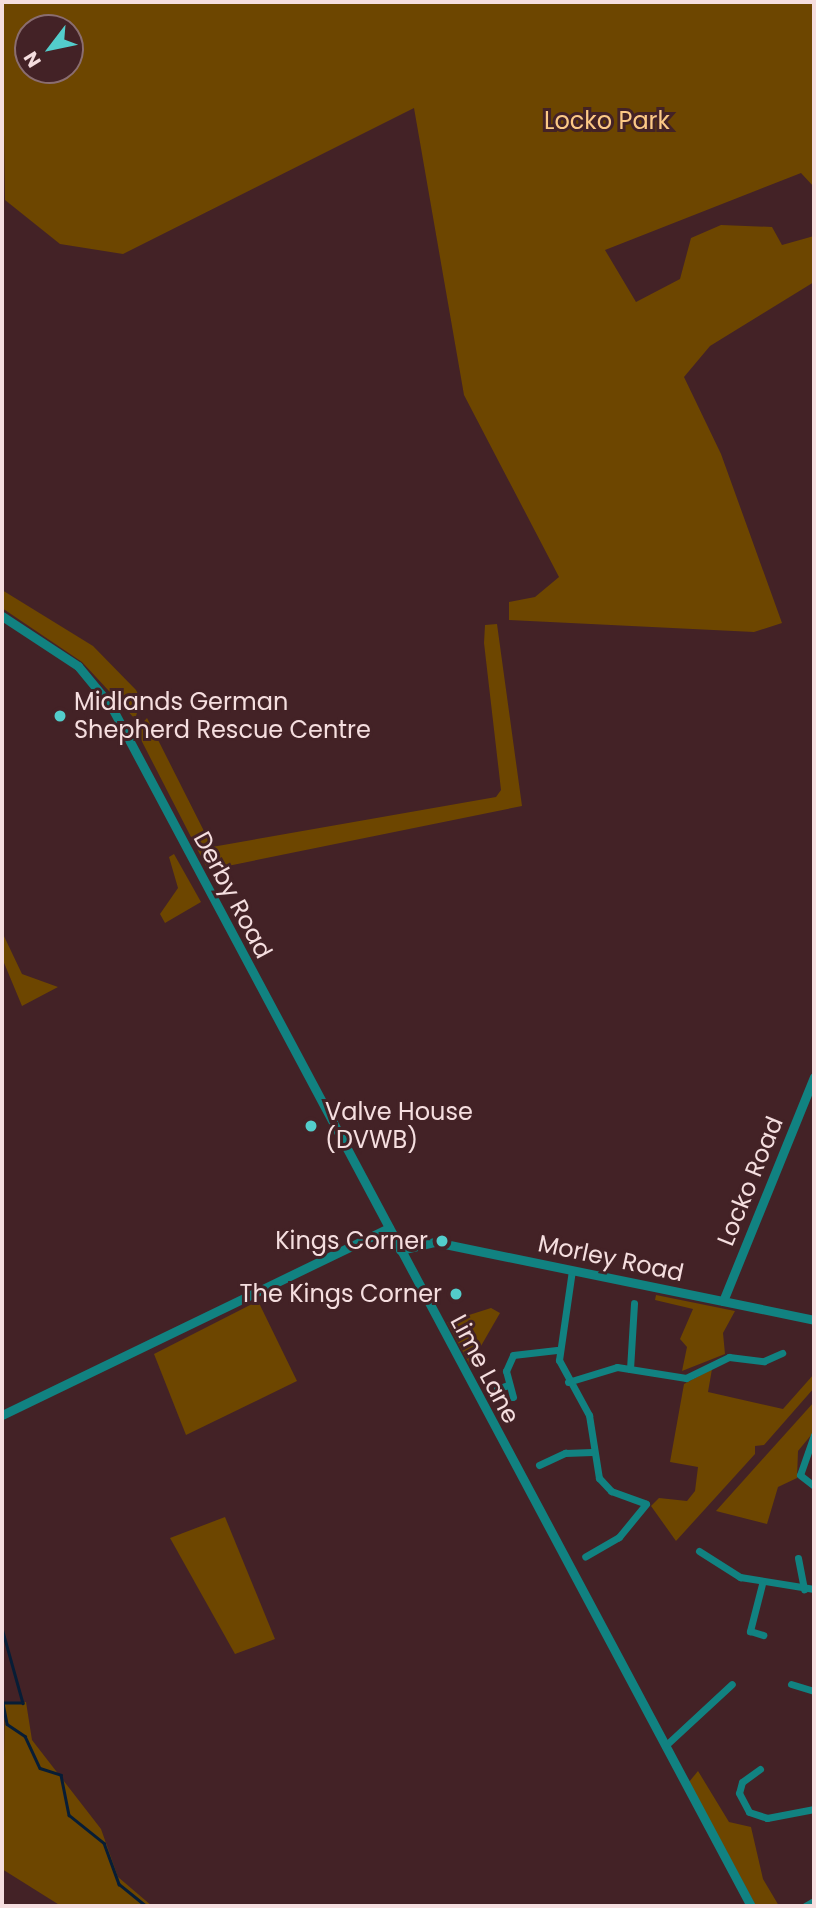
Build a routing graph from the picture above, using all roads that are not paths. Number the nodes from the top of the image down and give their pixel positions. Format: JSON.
{"nodes":[{"id":1,"x":2,"y":616,"type":"edge"},
{"id":2,"x":814,"y":1077,"type":"edge"},
{"id":3,"x":388,"y":1228,"type":"junction"},
{"id":4,"x":400,"y":1250,"type":"junction"},
{"id":5,"x":572,"y":1269,"type":"junction"},
{"id":6,"x":723,"y":1301,"type":"junction"},
{"id":7,"x":634,"y":1303,"type":"dead end"},
{"id":8,"x":814,"y":1320,"type":"edge"},
{"id":9,"x":557,"y":1350,"type":"junction"},
{"id":10,"x":782,"y":1353,"type":"dead end"},
{"id":11,"x":768,"y":1360,"type":"junction"},
{"id":12,"x":630,"y":1368,"type":"junction"},
{"id":13,"x":772,"y":1371,"type":"dead end"},
{"id":14,"x":568,"y":1382,"type":"junction"},
{"id":15,"x":508,"y":1385,"type":"junction"},
{"id":16,"x":497,"y":1389,"type":"dead end"},
{"id":17,"x":513,"y":1397,"type":"dead end"},
{"id":18,"x":2,"y":1415,"type":"edge"},
{"id":19,"x":814,"y":1435,"type":"edge"},
{"id":20,"x":592,"y":1452,"type":"junction"},
{"id":21,"x":552,"y":1459,"type":"junction"},
{"id":22,"x":539,"y":1465,"type":"dead end"},
{"id":23,"x":557,"y":1469,"type":"dead end"},
{"id":24,"x":814,"y":1486,"type":"edge"},
{"id":25,"x":601,"y":1548,"type":"junction"},
{"id":26,"x":699,"y":1551,"type":"dead end"},
{"id":27,"x":585,"y":1556,"type":"dead end"},
{"id":28,"x":605,"y":1556,"type":"dead end"},
{"id":29,"x":798,"y":1558,"type":"dead end"},
{"id":30,"x":762,"y":1584,"type":"junction"},
{"id":31,"x":804,"y":1589,"type":"junction"},
{"id":32,"x":814,"y":1589,"type":"edge"},
{"id":33,"x":763,"y":1635,"type":"dead end"},
{"id":34,"x":732,"y":1684,"type":"dead end"},
{"id":35,"x":792,"y":1684,"type":"dead end"},
{"id":36,"x":814,"y":1691,"type":"edge"},
{"id":37,"x":665,"y":1746,"type":"junction"},
{"id":38,"x":760,"y":1769,"type":"dead end"},
{"id":39,"x":814,"y":1810,"type":"edge"},
{"id":40,"x":801,"y":1896,"type":"dead end"},
{"id":41,"x":810,"y":1903,"type":"edge"},
{"id":42,"x":751,"y":1906,"type":"edge"}],
"edges":[{"from":1,"to":3,"type":"street","name":"Derby Road"},
{"from":2,"to":6,"type":"street","name":"Locko Road"},
{"from":3,"to":4,"type":"street","name":"Lime Lane"},
{"from":3,"to":18,"type":"street"},
{"from":4,"to":5,"type":"street","name":"Morley Road"},
{"from":4,"to":37,"type":"street","name":"Lime Lane"},
{"from":5,"to":6,"type":"street","name":"Morley Road"},
{"from":5,"to":9,"type":"street"},
{"from":6,"to":8,"type":"street","name":"Morley Road"},
{"from":7,"to":12,"type":"street"},
{"from":9,"to":14,"type":"street"},
{"from":9,"to":15,"type":"street"},
{"from":10,"to":11,"type":"street"},
{"from":11,"to":12,"type":"street"},
{"from":11,"to":13,"type":"street"},
{"from":12,"to":14,"type":"street"},
{"from":14,"to":20,"type":"street"},
{"from":15,"to":16,"type":"street"},
{"from":15,"to":17,"type":"street"},
{"from":19,"to":24,"type":"street"},
{"from":20,"to":21,"type":"street"},
{"from":20,"to":25,"type":"street"},
{"from":21,"to":22,"type":"street"},
{"from":21,"to":23,"type":"street"},
{"from":25,"to":27,"type":"street"},
{"from":25,"to":28,"type":"street"},
{"from":26,"to":30,"type":"street"},
{"from":29,"to":31,"type":"street"},
{"from":30,"to":31,"type":"street"},
{"from":30,"to":33,"type":"street"},
{"from":31,"to":32,"type":"street"},
{"from":34,"to":37,"type":"street"},
{"from":35,"to":36,"type":"street"},
{"from":37,"to":42,"type":"street","name":"Lime Lane"},
{"from":38,"to":39,"type":"street"},
{"from":40,"to":41,"type":"street"}]}
